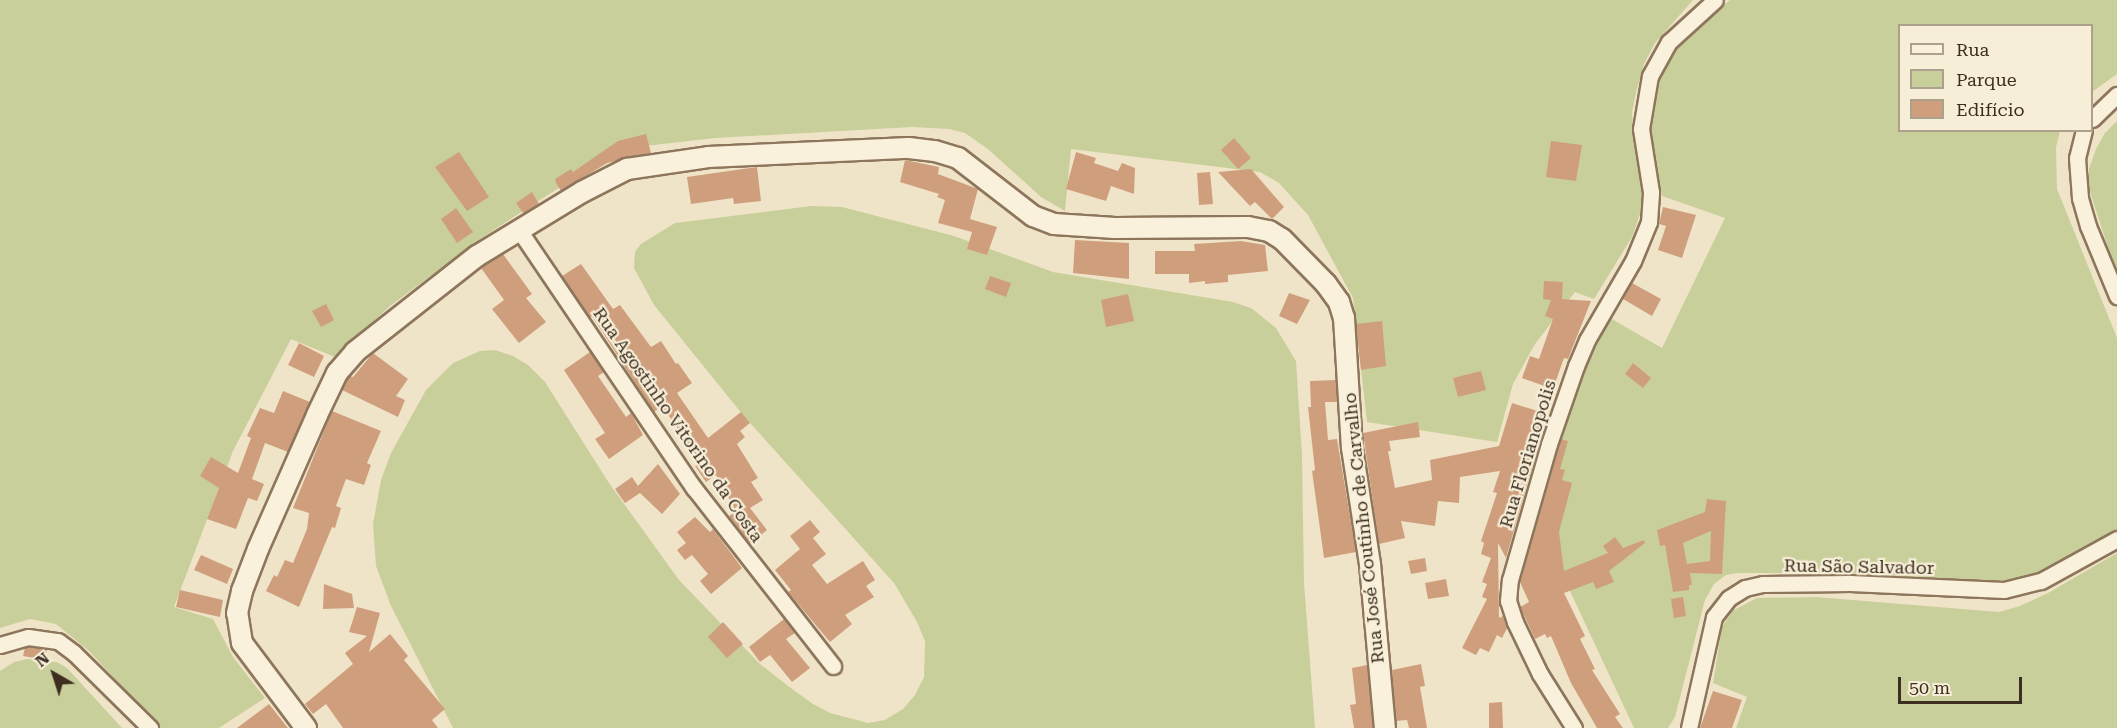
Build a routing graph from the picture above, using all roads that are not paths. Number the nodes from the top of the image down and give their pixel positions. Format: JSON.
{"nodes":[{"id":1,"x":1714,"y":0,"type":"edge"},
{"id":2,"x":2117,"y":95,"type":"edge"},
{"id":3,"x":2093,"y":117,"type":"edge"},
{"id":4,"x":2084,"y":132,"type":"edge"},
{"id":5,"x":519,"y":230,"type":"junction"},
{"id":6,"x":2117,"y":296,"type":"edge"},
{"id":7,"x":2117,"y":539,"type":"edge"},
{"id":8,"x":0,"y":645,"type":"edge"},
{"id":9,"x":832,"y":666,"type":"dead end"},
{"id":10,"x":150,"y":728,"type":"edge"},
{"id":11,"x":306,"y":728,"type":"edge"},
{"id":12,"x":1385,"y":728,"type":"edge"},
{"id":13,"x":1574,"y":728,"type":"edge"},
{"id":14,"x":1689,"y":728,"type":"edge"}],
"edges":[{"from":1,"to":13,"type":"street","name":"Rua Florianopolis"},
{"from":2,"to":3,"type":"street"},
{"from":4,"to":6,"type":"street"},
{"from":5,"to":9,"type":"street","name":"Rua Agostinho Vitorino da Costa"},
{"from":5,"to":11,"type":"street","name":"Rua José Coutinho de Carvalho"},
{"from":5,"to":12,"type":"street","name":"Rua José Coutinho de Carvalho"},
{"from":7,"to":14,"type":"street","name":"Rua São Salvador"},
{"from":8,"to":10,"type":"street"}]}
